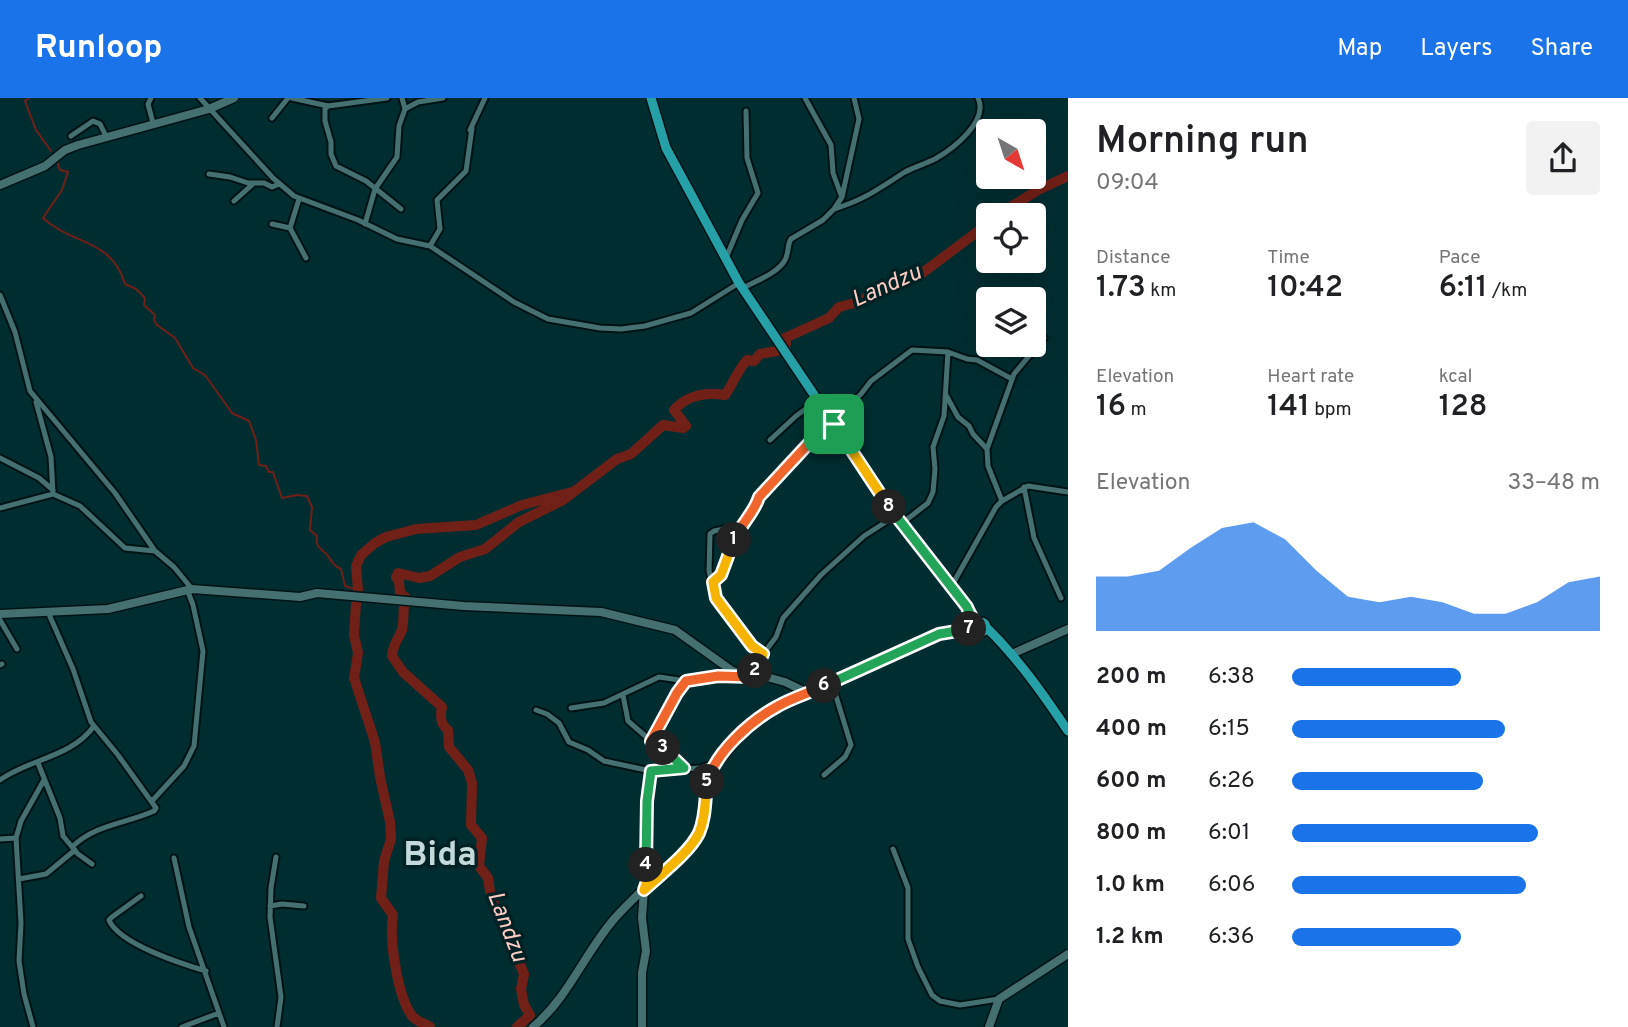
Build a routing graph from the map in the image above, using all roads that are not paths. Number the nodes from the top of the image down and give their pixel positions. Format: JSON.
{"nodes":[{"id":1,"x":151,"y":98,"type":"edge"},
{"id":2,"x":200,"y":98,"type":"edge"},
{"id":3,"x":234,"y":98,"type":"edge"},
{"id":4,"x":290,"y":98,"type":"edge"},
{"id":5,"x":387,"y":98,"type":"edge"},
{"id":6,"x":402,"y":98,"type":"edge"},
{"id":7,"x":443,"y":98,"type":"edge"},
{"id":8,"x":485,"y":98,"type":"edge"},
{"id":9,"x":651,"y":98,"type":"edge"},
{"id":10,"x":805,"y":98,"type":"edge"},
{"id":11,"x":854,"y":98,"type":"edge"},
{"id":12,"x":978,"y":98,"type":"edge"},
{"id":13,"x":327,"y":106,"type":"junction"},
{"id":14,"x":209,"y":109,"type":"junction"},
{"id":15,"x":405,"y":109,"type":"junction"},
{"id":16,"x":746,"y":111,"type":"dead end"},
{"id":17,"x":272,"y":118,"type":"dead end"},
{"id":18,"x":153,"y":123,"type":"junction"},
{"id":19,"x":71,"y":136,"type":"dead end"},
{"id":20,"x":106,"y":136,"type":"junction"},
{"id":21,"x":209,"y":174,"type":"dead end"},
{"id":22,"x":253,"y":184,"type":"junction"},
{"id":23,"x":279,"y":184,"type":"junction"},
{"id":24,"x":0,"y":186,"type":"edge"},
{"id":25,"x":375,"y":189,"type":"junction"},
{"id":26,"x":842,"y":197,"type":"junction"},
{"id":27,"x":299,"y":199,"type":"junction"},
{"id":28,"x":234,"y":201,"type":"dead end"},
{"id":29,"x":401,"y":209,"type":"dead end"},
{"id":30,"x":834,"y":209,"type":"junction"},
{"id":31,"x":365,"y":224,"type":"junction"},
{"id":32,"x":272,"y":225,"type":"dead end"},
{"id":33,"x":290,"y":229,"type":"junction"},
{"id":34,"x":429,"y":246,"type":"junction"},
{"id":35,"x":306,"y":258,"type":"dead end"},
{"id":36,"x":726,"y":258,"type":"junction"},
{"id":37,"x":741,"y":286,"type":"junction"},
{"id":38,"x":0,"y":295,"type":"edge"},
{"id":39,"x":948,"y":352,"type":"junction"},
{"id":40,"x":1029,"y":357,"type":"edge"},
{"id":41,"x":1012,"y":379,"type":"junction"},
{"id":42,"x":946,"y":395,"type":"junction"},
{"id":43,"x":36,"y":399,"type":"junction"},
{"id":44,"x":818,"y":400,"type":"junction"},
{"id":45,"x":833,"y":423,"type":"junction"},
{"id":46,"x":770,"y":440,"type":"dead end"},
{"id":47,"x":987,"y":449,"type":"junction"},
{"id":48,"x":0,"y":458,"type":"edge"},
{"id":49,"x":1024,"y":487,"type":"junction"},
{"id":50,"x":53,"y":492,"type":"junction"},
{"id":51,"x":1068,"y":492,"type":"edge"},
{"id":52,"x":1002,"y":501,"type":"junction"},
{"id":53,"x":0,"y":508,"type":"edge"},
{"id":54,"x":898,"y":520,"type":"junction"},
{"id":55,"x":740,"y":526,"type":"junction"},
{"id":56,"x":155,"y":551,"type":"junction"},
{"id":57,"x":713,"y":582,"type":"junction"},
{"id":58,"x":951,"y":587,"type":"junction"},
{"id":59,"x":189,"y":589,"type":"junction"},
{"id":60,"x":1062,"y":598,"type":"dead end"},
{"id":61,"x":48,"y":612,"type":"junction"},
{"id":62,"x":0,"y":614,"type":"edge"},
{"id":63,"x":0,"y":620,"type":"edge"},
{"id":64,"x":980,"y":627,"type":"junction"},
{"id":65,"x":1068,"y":629,"type":"edge"},
{"id":66,"x":17,"y":649,"type":"dead end"},
{"id":67,"x":763,"y":654,"type":"junction"},
{"id":68,"x":1012,"y":654,"type":"junction"},
{"id":69,"x":749,"y":677,"type":"junction"},
{"id":70,"x":686,"y":681,"type":"junction"},
{"id":71,"x":832,"y":683,"type":"junction"},
{"id":72,"x":808,"y":694,"type":"junction"},
{"id":73,"x":623,"y":695,"type":"junction"},
{"id":74,"x":571,"y":708,"type":"dead end"},
{"id":75,"x":536,"y":710,"type":"dead end"},
{"id":76,"x":94,"y":726,"type":"junction"},
{"id":77,"x":1068,"y":732,"type":"edge"},
{"id":78,"x":651,"y":741,"type":"junction"},
{"id":79,"x":38,"y":763,"type":"junction"},
{"id":80,"x":715,"y":763,"type":"junction"},
{"id":81,"x":684,"y":768,"type":"junction"},
{"id":82,"x":651,"y":771,"type":"junction"},
{"id":83,"x":824,"y":775,"type":"dead end"},
{"id":84,"x":0,"y":780,"type":"edge"},
{"id":85,"x":44,"y":780,"type":"junction"},
{"id":86,"x":152,"y":801,"type":"junction"},
{"id":87,"x":16,"y":838,"type":"junction"},
{"id":88,"x":0,"y":839,"type":"edge"},
{"id":89,"x":73,"y":849,"type":"junction"},
{"id":90,"x":894,"y":849,"type":"dead end"},
{"id":91,"x":276,"y":857,"type":"dead end"},
{"id":92,"x":174,"y":858,"type":"dead end"},
{"id":93,"x":92,"y":864,"type":"dead end"},
{"id":94,"x":19,"y":879,"type":"junction"},
{"id":95,"x":644,"y":890,"type":"junction"},
{"id":96,"x":141,"y":896,"type":"dead end"},
{"id":97,"x":270,"y":906,"type":"junction"},
{"id":98,"x":304,"y":906,"type":"dead end"},
{"id":99,"x":1068,"y":954,"type":"edge"},
{"id":100,"x":206,"y":971,"type":"junction"},
{"id":101,"x":999,"y":999,"type":"junction"},
{"id":102,"x":219,"y":1013,"type":"junction"},
{"id":103,"x":33,"y":1027,"type":"edge"},
{"id":104,"x":182,"y":1027,"type":"edge"},
{"id":105,"x":224,"y":1027,"type":"edge"},
{"id":106,"x":277,"y":1027,"type":"edge"},
{"id":107,"x":534,"y":1027,"type":"edge"},
{"id":108,"x":642,"y":1027,"type":"edge"},
{"id":109,"x":989,"y":1027,"type":"edge"}],
"edges":[{"from":1,"to":18,"type":"street"},
{"from":2,"to":14,"type":"street"},
{"from":3,"to":14,"type":"street"},
{"from":4,"to":13,"type":"street"},
{"from":4,"to":17,"type":"street"},
{"from":5,"to":13,"type":"street"},
{"from":6,"to":15,"type":"street"},
{"from":7,"to":15,"type":"street"},
{"from":8,"to":34,"type":"street"},
{"from":9,"to":36,"type":"main road"},
{"from":10,"to":26,"type":"street"},
{"from":11,"to":26,"type":"street"},
{"from":12,"to":30,"type":"street"},
{"from":13,"to":25,"type":"street"},
{"from":14,"to":18,"type":"street"},
{"from":14,"to":23,"type":"street"},
{"from":15,"to":25,"type":"street"},
{"from":16,"to":36,"type":"street"},
{"from":18,"to":20,"type":"street"},
{"from":19,"to":20,"type":"street"},
{"from":20,"to":24,"type":"street"},
{"from":21,"to":22,"type":"street"},
{"from":22,"to":23,"type":"street"},
{"from":22,"to":28,"type":"street"},
{"from":23,"to":27,"type":"street"},
{"from":25,"to":29,"type":"street"},
{"from":25,"to":31,"type":"street"},
{"from":26,"to":30,"type":"street"},
{"from":27,"to":31,"type":"street"},
{"from":27,"to":33,"type":"street"},
{"from":30,"to":37,"type":"street"},
{"from":31,"to":34,"type":"street"},
{"from":32,"to":33,"type":"street"},
{"from":33,"to":35,"type":"street"},
{"from":34,"to":37,"type":"street"},
{"from":36,"to":37,"type":"main road"},
{"from":37,"to":44,"type":"main road"},
{"from":38,"to":43,"type":"street"},
{"from":39,"to":41,"type":"street"},
{"from":39,"to":42,"type":"street"},
{"from":39,"to":45,"type":"street"},
{"from":40,"to":41,"type":"street"},
{"from":41,"to":47,"type":"street"},
{"from":42,"to":47,"type":"street"},
{"from":42,"to":54,"type":"street"},
{"from":43,"to":50,"type":"street"},
{"from":43,"to":56,"type":"street"},
{"from":44,"to":45,"type":"main road"},
{"from":44,"to":46,"type":"street"},
{"from":45,"to":54,"type":"main road"},
{"from":45,"to":55,"type":"street"},
{"from":47,"to":52,"type":"street"},
{"from":48,"to":50,"type":"street"},
{"from":49,"to":51,"type":"street"},
{"from":49,"to":52,"type":"street"},
{"from":49,"to":60,"type":"street"},
{"from":50,"to":53,"type":"street"},
{"from":50,"to":56,"type":"street"},
{"from":52,"to":58,"type":"street"},
{"from":54,"to":58,"type":"main road"},
{"from":54,"to":67,"type":"street"},
{"from":55,"to":57,"type":"street"},
{"from":55,"to":57,"type":"street"},
{"from":56,"to":59,"type":"street"},
{"from":57,"to":67,"type":"street"},
{"from":58,"to":64,"type":"main road"},
{"from":59,"to":61,"type":"street"},
{"from":59,"to":69,"type":"street"},
{"from":59,"to":86,"type":"street"},
{"from":61,"to":62,"type":"street"},
{"from":61,"to":76,"type":"street"},
{"from":63,"to":66,"type":"street"},
{"from":64,"to":68,"type":"main road"},
{"from":64,"to":71,"type":"street"},
{"from":65,"to":68,"type":"street"},
{"from":67,"to":69,"type":"street"},
{"from":68,"to":77,"type":"main road"},
{"from":69,"to":70,"type":"street"},
{"from":69,"to":72,"type":"street"},
{"from":70,"to":73,"type":"street"},
{"from":70,"to":78,"type":"street"},
{"from":71,"to":72,"type":"street"},
{"from":71,"to":83,"type":"street"},
{"from":72,"to":80,"type":"street"},
{"from":73,"to":74,"type":"street"},
{"from":73,"to":78,"type":"street"},
{"from":75,"to":82,"type":"street"},
{"from":76,"to":79,"type":"street"},
{"from":76,"to":86,"type":"street"},
{"from":78,"to":81,"type":"street"},
{"from":79,"to":84,"type":"street"},
{"from":79,"to":85,"type":"street"},
{"from":80,"to":81,"type":"street"},
{"from":80,"to":95,"type":"street"},
{"from":81,"to":82,"type":"street"},
{"from":82,"to":95,"type":"street"},
{"from":85,"to":87,"type":"street"},
{"from":85,"to":89,"type":"street"},
{"from":86,"to":89,"type":"street"},
{"from":87,"to":88,"type":"street"},
{"from":87,"to":94,"type":"street"},
{"from":89,"to":93,"type":"street"},
{"from":89,"to":94,"type":"street"},
{"from":90,"to":101,"type":"street"},
{"from":91,"to":97,"type":"street"},
{"from":92,"to":100,"type":"street"},
{"from":94,"to":103,"type":"street"},
{"from":95,"to":107,"type":"street"},
{"from":95,"to":108,"type":"street"},
{"from":96,"to":100,"type":"street"},
{"from":97,"to":98,"type":"street"},
{"from":97,"to":106,"type":"street"},
{"from":99,"to":101,"type":"street"},
{"from":100,"to":102,"type":"street"},
{"from":101,"to":109,"type":"street"},
{"from":102,"to":104,"type":"street"},
{"from":102,"to":105,"type":"street"}]}
